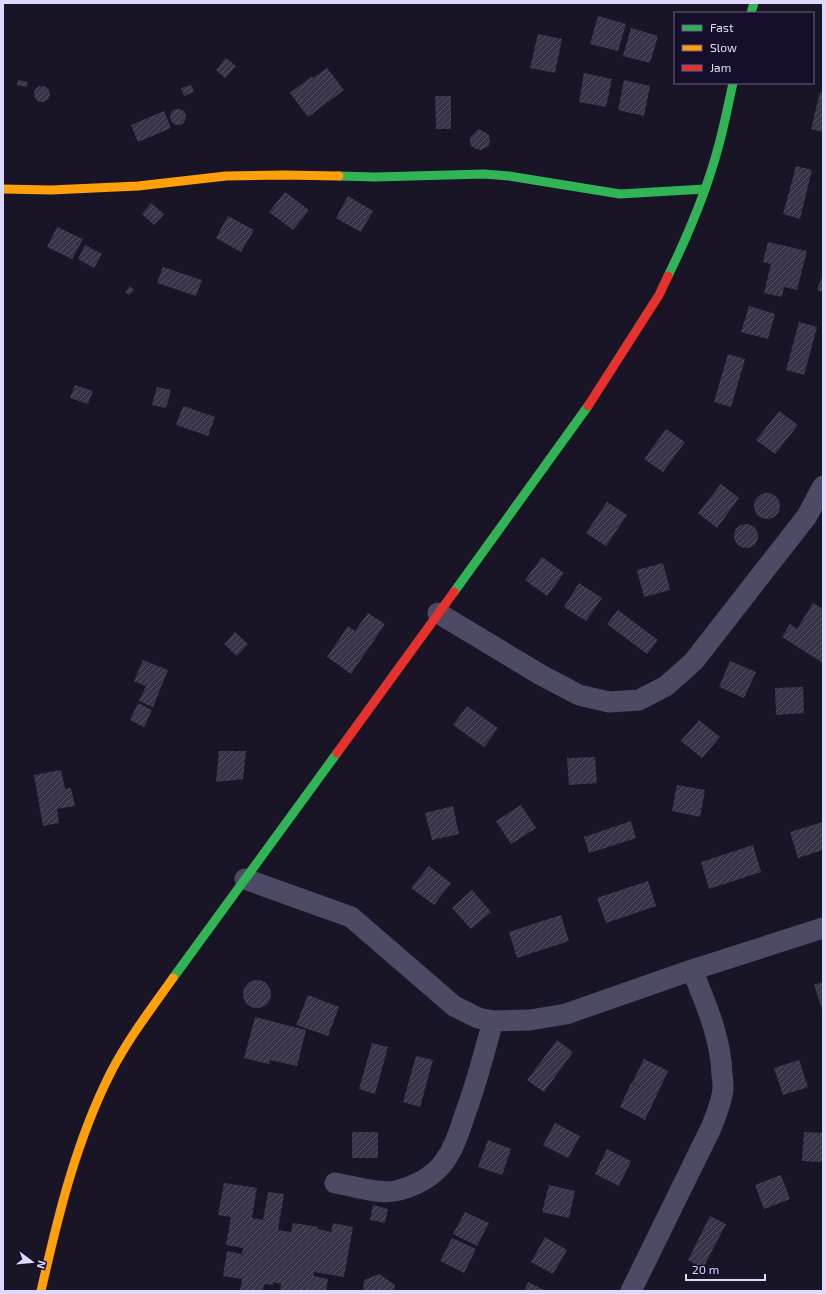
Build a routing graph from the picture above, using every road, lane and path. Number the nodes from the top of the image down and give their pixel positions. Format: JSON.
{"nodes":[{"id":1,"x":734,"y":84,"type":"edge"},
{"id":2,"x":3,"y":189,"type":"edge"},
{"id":3,"x":705,"y":189,"type":"junction"},
{"id":4,"x":823,"y":486,"type":"edge"},
{"id":5,"x":438,"y":614,"type":"junction"},
{"id":6,"x":245,"y":880,"type":"junction"},
{"id":7,"x":823,"y":928,"type":"edge"},
{"id":8,"x":692,"y":970,"type":"junction"},
{"id":9,"x":493,"y":1021,"type":"junction"},
{"id":10,"x":335,"y":1183,"type":"dead end"},
{"id":11,"x":41,"y":1291,"type":"edge"},
{"id":12,"x":630,"y":1291,"type":"edge"}],
"edges":[{"from":1,"to":3,"type":"street"},
{"from":2,"to":3,"type":"street"},
{"from":3,"to":5,"type":"street"},
{"from":4,"to":5,"type":"street"},
{"from":5,"to":6,"type":"street"},
{"from":6,"to":9,"type":"street"},
{"from":6,"to":11,"type":"street"},
{"from":7,"to":8,"type":"street"},
{"from":8,"to":9,"type":"street"},
{"from":8,"to":12,"type":"street"},
{"from":9,"to":10,"type":"street"}]}
